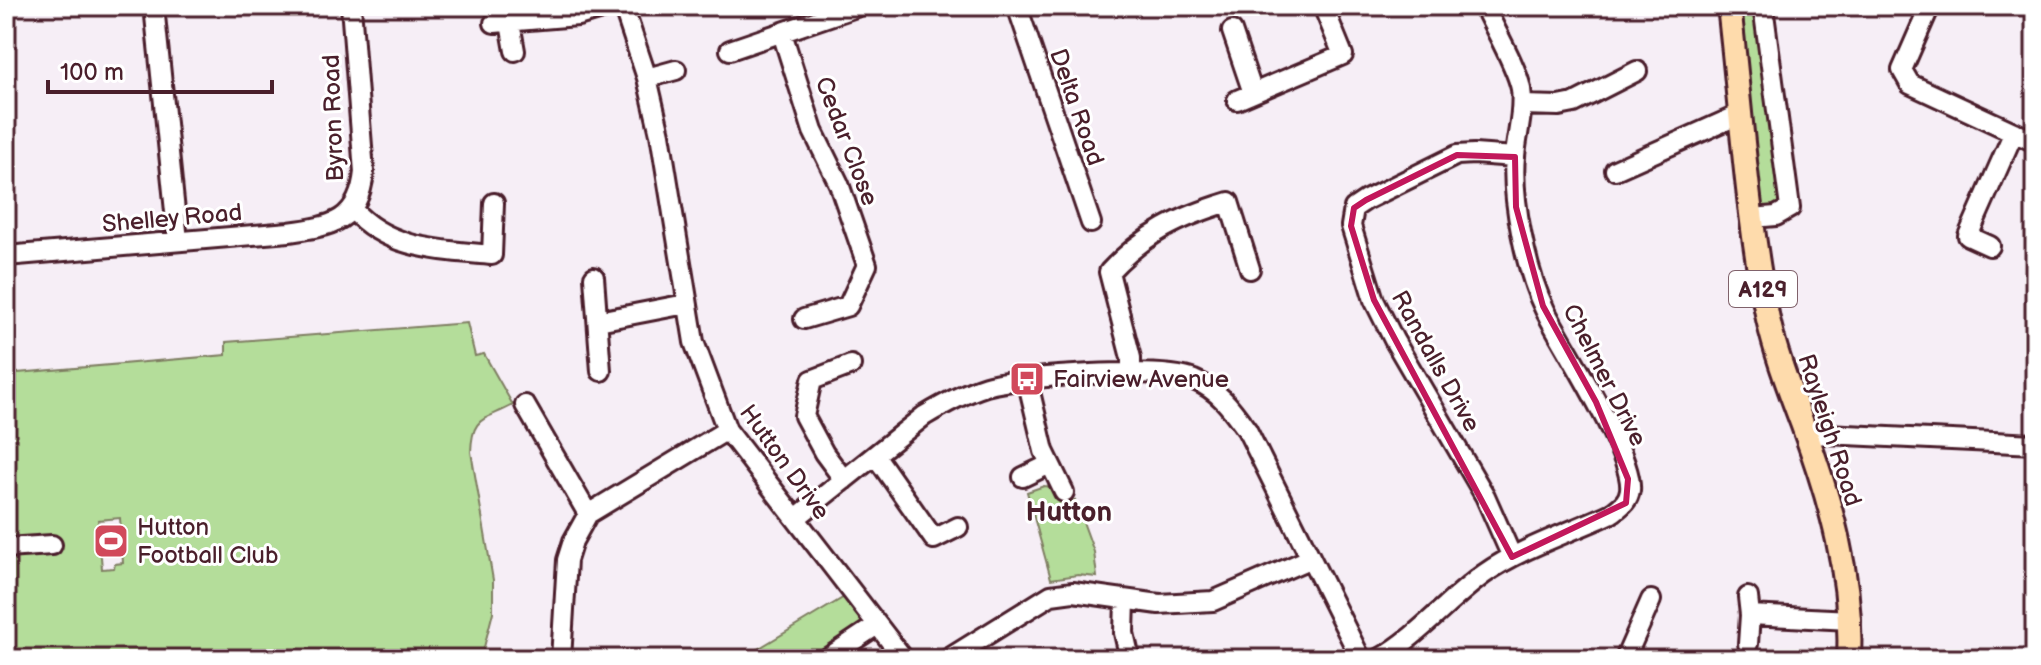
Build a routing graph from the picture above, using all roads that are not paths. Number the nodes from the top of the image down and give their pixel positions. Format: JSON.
{"nodes":[{"id":1,"x":154,"y":6,"type":"edge"},
{"id":2,"x":351,"y":6,"type":"edge"},
{"id":3,"x":611,"y":6,"type":"edge"},
{"id":4,"x":623,"y":6,"type":"edge"},
{"id":5,"x":859,"y":6,"type":"edge"},
{"id":6,"x":1017,"y":6,"type":"edge"},
{"id":7,"x":1323,"y":6,"type":"edge"},
{"id":8,"x":1484,"y":6,"type":"edge"},
{"id":9,"x":1729,"y":6,"type":"edge"},
{"id":10,"x":1763,"y":6,"type":"edge"},
{"id":11,"x":1930,"y":6,"type":"edge"},
{"id":12,"x":1232,"y":31,"type":"dead end"},
{"id":13,"x":782,"y":33,"type":"junction"},
{"id":14,"x":730,"y":50,"type":"dead end"},
{"id":15,"x":515,"y":51,"type":"dead end"},
{"id":16,"x":676,"y":70,"type":"dead end"},
{"id":17,"x":1637,"y":71,"type":"dead end"},
{"id":18,"x":647,"y":78,"type":"junction"},
{"id":19,"x":1522,"y":105,"type":"junction"},
{"id":20,"x":1741,"y":114,"type":"junction"},
{"id":21,"x":2014,"y":132,"type":"junction"},
{"id":22,"x":2035,"y":142,"type":"edge"},
{"id":23,"x":1515,"y":157,"type":"junction"},
{"id":24,"x":1615,"y":170,"type":"dead end"},
{"id":25,"x":494,"y":203,"type":"dead end"},
{"id":26,"x":346,"y":215,"type":"junction"},
{"id":27,"x":1753,"y":218,"type":"junction"},
{"id":28,"x":1091,"y":223,"type":"dead end"},
{"id":29,"x":178,"y":241,"type":"junction"},
{"id":30,"x":1990,"y":246,"type":"dead end"},
{"id":31,"x":6,"y":256,"type":"edge"},
{"id":32,"x":1250,"y":269,"type":"dead end"},
{"id":33,"x":594,"y":277,"type":"dead end"},
{"id":34,"x":686,"y":304,"type":"junction"},
{"id":35,"x":804,"y":319,"type":"dead end"},
{"id":36,"x":598,"y":321,"type":"junction"},
{"id":37,"x":851,"y":365,"type":"dead end"},
{"id":38,"x":601,"y":371,"type":"dead end"},
{"id":39,"x":1131,"y":374,"type":"junction"},
{"id":40,"x":1027,"y":379,"type":"junction"},
{"id":41,"x":525,"y":405,"type":"dead end"},
{"id":42,"x":727,"y":430,"type":"junction"},
{"id":43,"x":1806,"y":436,"type":"junction"},
{"id":44,"x":2035,"y":444,"type":"edge"},
{"id":45,"x":875,"y":455,"type":"junction"},
{"id":46,"x":1050,"y":464,"type":"junction"},
{"id":47,"x":1023,"y":477,"type":"dead end"},
{"id":48,"x":844,"y":480,"type":"junction"},
{"id":49,"x":1064,"y":492,"type":"dead end"},
{"id":50,"x":588,"y":514,"type":"junction"},
{"id":51,"x":796,"y":518,"type":"junction"},
{"id":52,"x":958,"y":527,"type":"dead end"},
{"id":53,"x":52,"y":545,"type":"dead end"},
{"id":54,"x":6,"y":548,"type":"edge"},
{"id":55,"x":1512,"y":557,"type":"junction"},
{"id":56,"x":1309,"y":559,"type":"junction"},
{"id":57,"x":1125,"y":600,"type":"junction"},
{"id":58,"x":1651,"y":600,"type":"dead end"},
{"id":59,"x":1851,"y":620,"type":"junction"},
{"id":60,"x":877,"y":625,"type":"junction"},
{"id":61,"x":1748,"y":644,"type":"dead end"},
{"id":62,"x":561,"y":659,"type":"edge"},
{"id":63,"x":826,"y":659,"type":"edge"},
{"id":64,"x":904,"y":659,"type":"edge"},
{"id":65,"x":948,"y":659,"type":"edge"},
{"id":66,"x":1130,"y":659,"type":"edge"},
{"id":67,"x":1361,"y":659,"type":"edge"},
{"id":68,"x":1379,"y":659,"type":"edge"},
{"id":69,"x":1625,"y":659,"type":"edge"},
{"id":70,"x":1849,"y":659,"type":"edge"}],
"edges":[{"from":1,"to":29,"type":"street"},
{"from":2,"to":26,"type":"street","name":"Byron Road"},
{"from":3,"to":15,"type":"street"},
{"from":4,"to":18,"type":"street","name":"Hutton Drive"},
{"from":5,"to":13,"type":"street"},
{"from":6,"to":28,"type":"street","name":"Delta Road"},
{"from":7,"to":12,"type":"street"},
{"from":8,"to":19,"type":"street","name":"Chelmer Drive"},
{"from":9,"to":20,"type":"main road","name":"Rayleigh Road","number":"A129"},
{"from":10,"to":27,"type":"street"},
{"from":11,"to":21,"type":"street"},
{"from":13,"to":14,"type":"street"},
{"from":13,"to":35,"type":"street","name":"Cedar Close"},
{"from":16,"to":18,"type":"street"},
{"from":17,"to":19,"type":"street"},
{"from":18,"to":34,"type":"street","name":"Hutton Drive"},
{"from":19,"to":23,"type":"street","name":"Chelmer Drive"},
{"from":20,"to":24,"type":"street"},
{"from":20,"to":27,"type":"main road","name":"Rayleigh Road","number":"A129"},
{"from":21,"to":22,"type":"street"},
{"from":21,"to":30,"type":"street"},
{"from":23,"to":55,"type":"street","name":"Chelmer Drive"},
{"from":23,"to":55,"type":"street","name":"Randalls Drive"},
{"from":25,"to":26,"type":"street"},
{"from":26,"to":29,"type":"street","name":"Shelley Road"},
{"from":27,"to":43,"type":"main road","name":"Rayleigh Road","number":"A129"},
{"from":29,"to":31,"type":"street","name":"Shelley Road"},
{"from":32,"to":39,"type":"street"},
{"from":33,"to":36,"type":"street"},
{"from":34,"to":36,"type":"street"},
{"from":34,"to":42,"type":"street","name":"Hutton Drive"},
{"from":36,"to":38,"type":"street"},
{"from":37,"to":48,"type":"street"},
{"from":39,"to":40,"type":"street"},
{"from":39,"to":56,"type":"street"},
{"from":40,"to":45,"type":"street"},
{"from":40,"to":46,"type":"street"},
{"from":41,"to":50,"type":"street"},
{"from":42,"to":50,"type":"street"},
{"from":42,"to":51,"type":"street","name":"Hutton Drive"},
{"from":43,"to":44,"type":"street"},
{"from":43,"to":59,"type":"main road","name":"Rayleigh Road","number":"A129"},
{"from":45,"to":48,"type":"street"},
{"from":45,"to":52,"type":"street"},
{"from":46,"to":47,"type":"street"},
{"from":46,"to":49,"type":"street"},
{"from":48,"to":51,"type":"street"},
{"from":50,"to":62,"type":"street"},
{"from":51,"to":60,"type":"street","name":"Hutton Drive"},
{"from":53,"to":54,"type":"street"},
{"from":55,"to":68,"type":"street","name":"Chelmer Drive"},
{"from":56,"to":57,"type":"street"},
{"from":56,"to":67,"type":"street"},
{"from":57,"to":65,"type":"street"},
{"from":57,"to":66,"type":"street"},
{"from":58,"to":69,"type":"street"},
{"from":59,"to":61,"type":"street"},
{"from":59,"to":70,"type":"main road","name":"Rayleigh Road","number":"A129"},
{"from":60,"to":63,"type":"street"},
{"from":60,"to":64,"type":"street","name":"Hutton Drive"}]}
